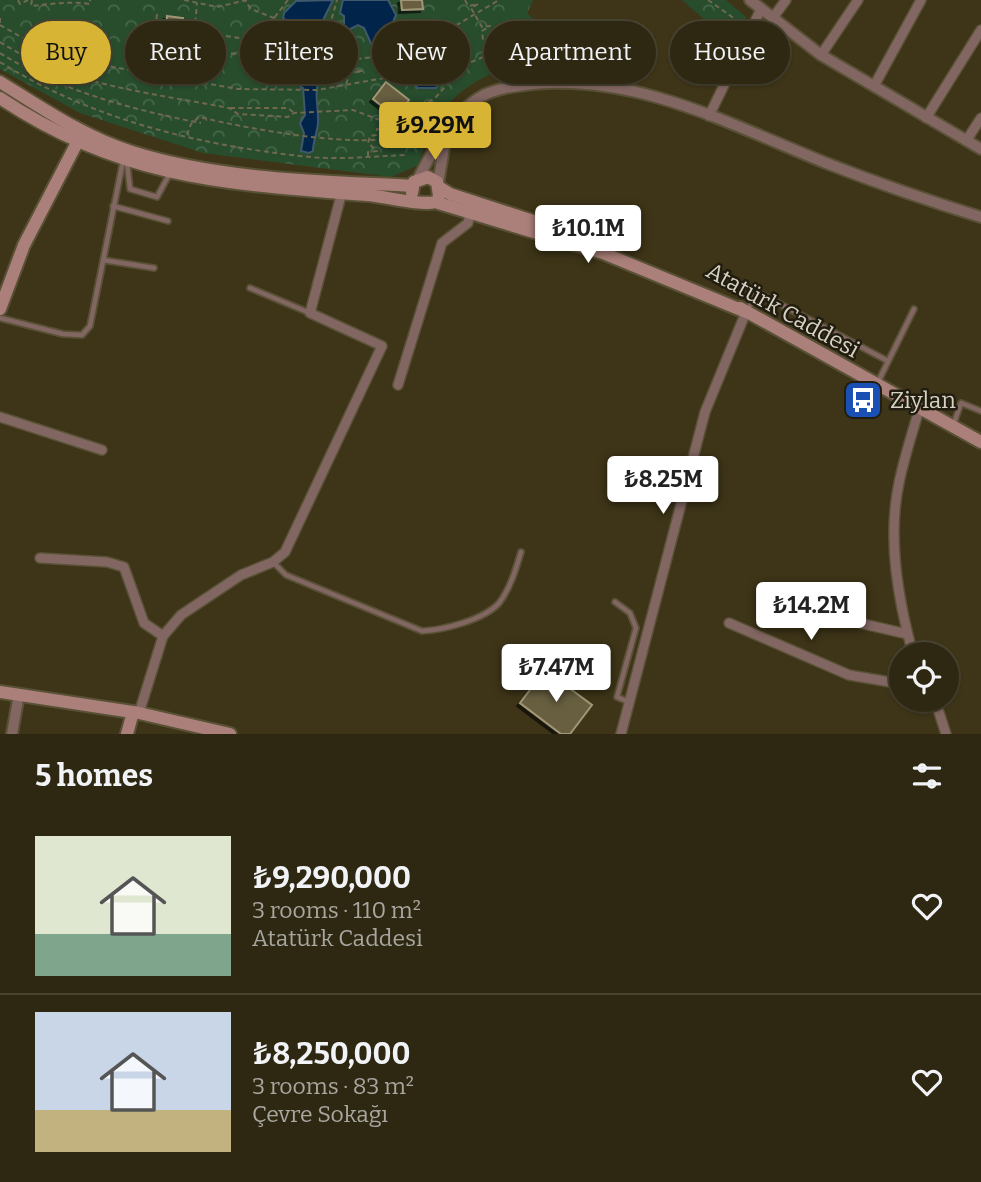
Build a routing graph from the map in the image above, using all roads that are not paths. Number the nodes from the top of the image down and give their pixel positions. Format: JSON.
{"nodes":[{"id":1,"x":750,"y":0,"type":"edge"},
{"id":2,"x":786,"y":0,"type":"edge"},
{"id":3,"x":858,"y":0,"type":"edge"},
{"id":4,"x":920,"y":0,"type":"edge"},
{"id":5,"x":761,"y":9,"type":"junction"},
{"id":6,"x":772,"y":19,"type":"junction"},
{"id":7,"x":981,"y":30,"type":"edge"},
{"id":8,"x":821,"y":55,"type":"junction"},
{"id":9,"x":0,"y":82,"type":"edge"},
{"id":10,"x":874,"y":86,"type":"junction"},
{"id":11,"x":0,"y":98,"type":"edge"},
{"id":12,"x":709,"y":116,"type":"junction"},
{"id":13,"x":926,"y":118,"type":"junction"},
{"id":14,"x":981,"y":118,"type":"edge"},
{"id":15,"x":447,"y":132,"type":"junction"},
{"id":16,"x":79,"y":137,"type":"junction"},
{"id":17,"x":966,"y":141,"type":"junction"},
{"id":18,"x":981,"y":149,"type":"edge"},
{"id":19,"x":125,"y":161,"type":"junction"},
{"id":20,"x":170,"y":173,"type":"junction"},
{"id":21,"x":415,"y":183,"type":"junction"},
{"id":22,"x":439,"y":186,"type":"junction"},
{"id":23,"x":343,"y":188,"type":"junction"},
{"id":24,"x":415,"y":200,"type":"junction"},
{"id":25,"x":435,"y":202,"type":"junction"},
{"id":26,"x":114,"y":206,"type":"junction"},
{"id":27,"x":471,"y":211,"type":"junction"},
{"id":28,"x":981,"y":217,"type":"edge"},
{"id":29,"x":168,"y":221,"type":"dead end"},
{"id":30,"x":103,"y":260,"type":"junction"},
{"id":31,"x":154,"y":268,"type":"dead end"},
{"id":32,"x":250,"y":288,"type":"dead end"},
{"id":33,"x":0,"y":309,"type":"edge"},
{"id":34,"x":914,"y":309,"type":"dead end"},
{"id":35,"x":746,"y":312,"type":"junction"},
{"id":36,"x":310,"y":313,"type":"junction"},
{"id":37,"x":0,"y":318,"type":"edge"},
{"id":38,"x":888,"y":361,"type":"junction"},
{"id":39,"x":398,"y":384,"type":"dead end"},
{"id":40,"x":876,"y":386,"type":"junction"},
{"id":41,"x":919,"y":410,"type":"junction"},
{"id":42,"x":981,"y":411,"type":"edge"},
{"id":43,"x":0,"y":416,"type":"edge"},
{"id":44,"x":953,"y":426,"type":"junction"},
{"id":45,"x":981,"y":442,"type":"edge"},
{"id":46,"x":102,"y":450,"type":"dead end"},
{"id":47,"x":521,"y":552,"type":"dead end"},
{"id":48,"x":40,"y":558,"type":"dead end"},
{"id":49,"x":274,"y":562,"type":"junction"},
{"id":50,"x":615,"y":602,"type":"dead end"},
{"id":51,"x":825,"y":615,"type":"dead end"},
{"id":52,"x":729,"y":623,"type":"dead end"},
{"id":53,"x":907,"y":634,"type":"junction"},
{"id":54,"x":163,"y":636,"type":"junction"},
{"id":55,"x":909,"y":642,"type":"edge"},
{"id":56,"x":889,"y":682,"type":"edge"},
{"id":57,"x":0,"y":692,"type":"edge"},
{"id":58,"x":19,"y":695,"type":"junction"},
{"id":59,"x":629,"y":702,"type":"junction"},
{"id":60,"x":939,"y":712,"type":"edge"},
{"id":61,"x":136,"y":713,"type":"junction"},
{"id":62,"x":213,"y":732,"type":"edge"},
{"id":63,"x":12,"y":734,"type":"edge"},
{"id":64,"x":127,"y":734,"type":"edge"},
{"id":65,"x":230,"y":734,"type":"edge"},
{"id":66,"x":621,"y":734,"type":"edge"},
{"id":67,"x":946,"y":734,"type":"edge"}],
"edges":[{"from":1,"to":5,"type":"street"},
{"from":2,"to":6,"type":"street"},
{"from":3,"to":8,"type":"street"},
{"from":4,"to":10,"type":"street"},
{"from":5,"to":6,"type":"street"},
{"from":5,"to":12,"type":"street"},
{"from":6,"to":8,"type":"street"},
{"from":7,"to":13,"type":"street"},
{"from":8,"to":10,"type":"street"},
{"from":9,"to":16,"type":"main road"},
{"from":10,"to":13,"type":"street"},
{"from":11,"to":16,"type":"main road"},
{"from":12,"to":15,"type":"street"},
{"from":12,"to":28,"type":"street"},
{"from":13,"to":17,"type":"street"},
{"from":14,"to":17,"type":"street"},
{"from":15,"to":21,"type":"street"},
{"from":15,"to":22,"type":"street"},
{"from":16,"to":19,"type":"main road"},
{"from":16,"to":23,"type":"main road"},
{"from":16,"to":33,"type":"main road"},
{"from":17,"to":18,"type":"street"},
{"from":19,"to":20,"type":"main road"},
{"from":19,"to":20,"type":"lane"},
{"from":19,"to":26,"type":"lane"},
{"from":20,"to":23,"type":"main road"},
{"from":21,"to":22,"type":"main road"},
{"from":21,"to":23,"type":"main road"},
{"from":21,"to":24,"type":"main road"},
{"from":22,"to":25,"type":"main road"},
{"from":22,"to":35,"type":"main road","name":"Atatürk Caddesi"},
{"from":23,"to":24,"type":"main road"},
{"from":23,"to":36,"type":"street"},
{"from":24,"to":25,"type":"main road"},
{"from":25,"to":27,"type":"main road"},
{"from":26,"to":29,"type":"lane"},
{"from":26,"to":30,"type":"lane"},
{"from":27,"to":35,"type":"main road"},
{"from":27,"to":39,"type":"street"},
{"from":30,"to":31,"type":"lane"},
{"from":30,"to":37,"type":"lane"},
{"from":32,"to":36,"type":"lane"},
{"from":34,"to":38,"type":"lane"},
{"from":35,"to":38,"type":"lane"},
{"from":35,"to":40,"type":"main road","name":"Atatürk Caddesi"},
{"from":35,"to":59,"type":"street"},
{"from":36,"to":49,"type":"street"},
{"from":38,"to":40,"type":"lane"},
{"from":40,"to":41,"type":"main road","name":"Atatürk Caddesi"},
{"from":41,"to":44,"type":"main road","name":"Atatürk Caddesi"},
{"from":41,"to":53,"type":"street"},
{"from":42,"to":44,"type":"lane"},
{"from":43,"to":46,"type":"street"},
{"from":44,"to":45,"type":"main road","name":"Atatürk Caddesi"},
{"from":47,"to":49,"type":"lane"},
{"from":48,"to":54,"type":"street"},
{"from":49,"to":54,"type":"street"},
{"from":50,"to":59,"type":"lane"},
{"from":51,"to":53,"type":"street"},
{"from":52,"to":56,"type":"street"},
{"from":53,"to":55,"type":"street"},
{"from":54,"to":61,"type":"street"},
{"from":57,"to":58,"type":"main road"},
{"from":58,"to":61,"type":"main road"},
{"from":58,"to":63,"type":"street"},
{"from":59,"to":66,"type":"street"},
{"from":60,"to":67,"type":"street"},
{"from":61,"to":62,"type":"main road"},
{"from":61,"to":64,"type":"main road"},
{"from":62,"to":65,"type":"main road"}]}
